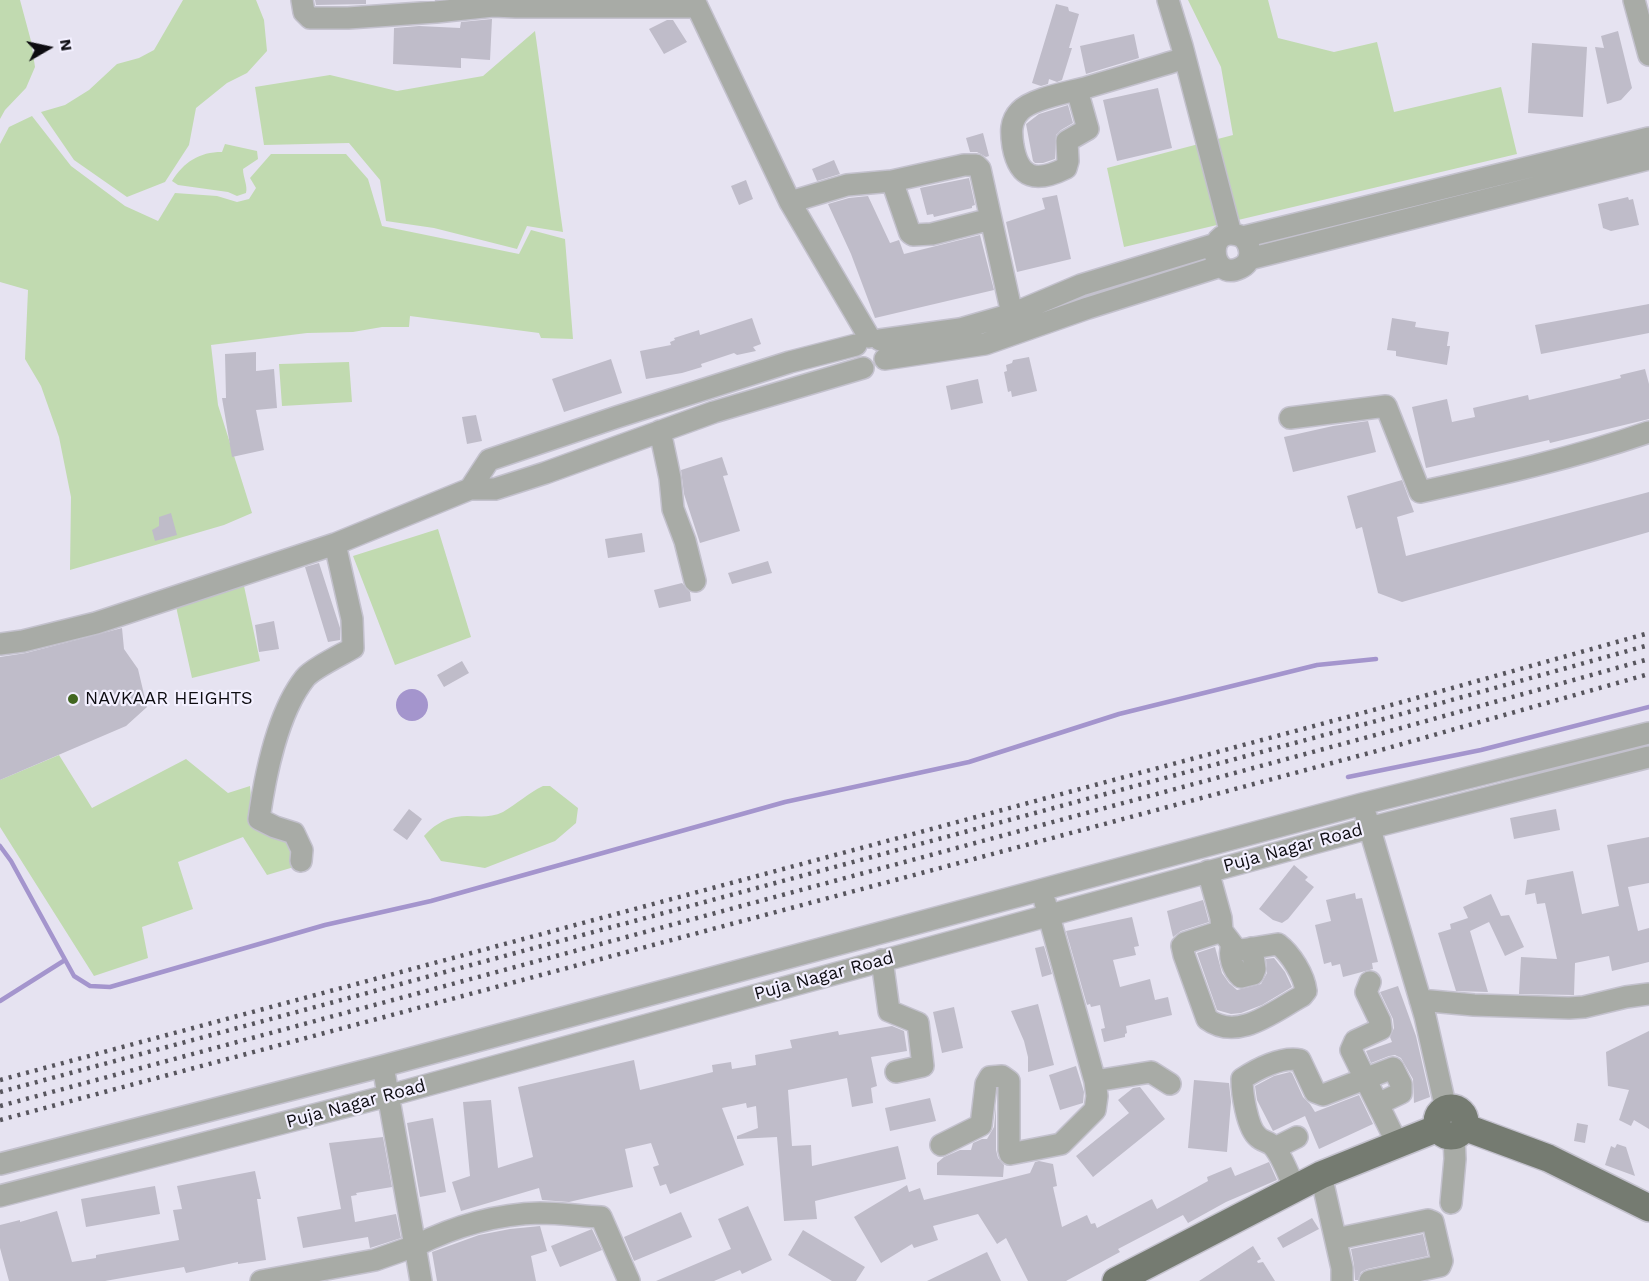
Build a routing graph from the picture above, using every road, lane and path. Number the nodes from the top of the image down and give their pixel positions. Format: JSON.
{"nodes":[{"id":1,"x":302,"y":0,"type":"edge"},
{"id":2,"x":1168,"y":0,"type":"edge"},
{"id":3,"x":1634,"y":0,"type":"edge"},
{"id":4,"x":492,"y":3,"type":"edge"},
{"id":5,"x":696,"y":4,"type":"edge"},
{"id":6,"x":435,"y":6,"type":"edge"},
{"id":7,"x":1649,"y":55,"type":"edge"},
{"id":8,"x":1185,"y":58,"type":"junction"},
{"id":9,"x":1077,"y":90,"type":"dead end"},
{"id":10,"x":1649,"y":138,"type":"edge"},
{"id":11,"x":1649,"y":159,"type":"edge"},
{"id":12,"x":892,"y":181,"type":"junction"},
{"id":13,"x":790,"y":201,"type":"junction"},
{"id":14,"x":991,"y":219,"type":"junction"},
{"id":15,"x":1230,"y":239,"type":"junction"},
{"id":16,"x":1249,"y":259,"type":"junction"},
{"id":17,"x":1221,"y":266,"type":"junction"},
{"id":18,"x":1082,"y":285,"type":"junction"},
{"id":19,"x":1088,"y":308,"type":"junction"},
{"id":20,"x":1012,"y":314,"type":"junction"},
{"id":21,"x":873,"y":345,"type":"junction"},
{"id":22,"x":707,"y":388,"type":"junction"},
{"id":23,"x":714,"y":412,"type":"junction"},
{"id":24,"x":1290,"y":418,"type":"dead end"},
{"id":25,"x":660,"y":431,"type":"junction"},
{"id":26,"x":1649,"y":432,"type":"edge"},
{"id":27,"x":538,"y":444,"type":"junction"},
{"id":28,"x":545,"y":473,"type":"junction"},
{"id":29,"x":470,"y":489,"type":"junction"},
{"id":30,"x":335,"y":544,"type":"junction"},
{"id":31,"x":695,"y":581,"type":"dead end"},
{"id":32,"x":0,"y":644,"type":"edge"},
{"id":33,"x":1649,"y":733,"type":"edge"},
{"id":34,"x":1649,"y":757,"type":"edge"},
{"id":35,"x":1362,"y":804,"type":"junction"},
{"id":36,"x":1369,"y":828,"type":"junction"},
{"id":37,"x":301,"y":861,"type":"dead end"},
{"id":38,"x":1208,"y":871,"type":"junction"},
{"id":39,"x":1042,"y":889,"type":"junction"},
{"id":40,"x":1048,"y":914,"type":"junction"},
{"id":41,"x":1235,"y":941,"type":"junction"},
{"id":42,"x":882,"y":960,"type":"junction"},
{"id":43,"x":1370,"y":982,"type":"dead end"},
{"id":44,"x":1649,"y":994,"type":"edge"},
{"id":45,"x":1420,"y":1000,"type":"junction"},
{"id":46,"x":382,"y":1066,"type":"junction"},
{"id":47,"x":896,"y":1072,"type":"dead end"},
{"id":48,"x":1366,"y":1078,"type":"junction"},
{"id":49,"x":1095,"y":1081,"type":"junction"},
{"id":50,"x":1170,"y":1084,"type":"dead end"},
{"id":51,"x":387,"y":1096,"type":"junction"},
{"id":52,"x":1378,"y":1104,"type":"junction"},
{"id":53,"x":1451,"y":1125,"type":"junction"},
{"id":54,"x":1297,"y":1137,"type":"dead end"},
{"id":55,"x":1397,"y":1143,"type":"junction"},
{"id":56,"x":941,"y":1145,"type":"dead end"},
{"id":57,"x":1275,"y":1148,"type":"junction"},
{"id":58,"x":0,"y":1164,"type":"edge"},
{"id":59,"x":1321,"y":1175,"type":"junction"},
{"id":60,"x":1295,"y":1189,"type":"junction"},
{"id":61,"x":0,"y":1196,"type":"edge"},
{"id":62,"x":1647,"y":1201,"type":"edge"},
{"id":63,"x":1451,"y":1203,"type":"dead end"},
{"id":64,"x":1336,"y":1239,"type":"junction"},
{"id":65,"x":415,"y":1246,"type":"junction"},
{"id":66,"x":261,"y":1281,"type":"edge"},
{"id":67,"x":421,"y":1281,"type":"edge"},
{"id":68,"x":629,"y":1281,"type":"edge"},
{"id":69,"x":1116,"y":1281,"type":"edge"},
{"id":70,"x":1342,"y":1281,"type":"edge"},
{"id":71,"x":1370,"y":1281,"type":"edge"}],
"edges":[{"from":1,"to":6,"type":"street"},
{"from":2,"to":8,"type":"street"},
{"from":3,"to":7,"type":"street"},
{"from":4,"to":5,"type":"street"},
{"from":4,"to":6,"type":"street"},
{"from":5,"to":13,"type":"street"},
{"from":8,"to":9,"type":"street"},
{"from":8,"to":15,"type":"street"},
{"from":10,"to":15,"type":"street"},
{"from":11,"to":16,"type":"street"},
{"from":12,"to":13,"type":"street"},
{"from":12,"to":14,"type":"street"},
{"from":12,"to":14,"type":"street"},
{"from":13,"to":21,"type":"street"},
{"from":14,"to":20,"type":"street"},
{"from":15,"to":16,"type":"street"},
{"from":15,"to":17,"type":"street"},
{"from":15,"to":18,"type":"street"},
{"from":16,"to":17,"type":"street"},
{"from":17,"to":19,"type":"street"},
{"from":18,"to":19,"type":"street"},
{"from":18,"to":20,"type":"street"},
{"from":19,"to":21,"type":"street"},
{"from":20,"to":21,"type":"street"},
{"from":21,"to":22,"type":"street"},
{"from":21,"to":23,"type":"street"},
{"from":22,"to":23,"type":"street"},
{"from":22,"to":27,"type":"street"},
{"from":23,"to":25,"type":"street"},
{"from":24,"to":26,"type":"street"},
{"from":25,"to":28,"type":"street"},
{"from":25,"to":31,"type":"street"},
{"from":27,"to":28,"type":"street"},
{"from":27,"to":29,"type":"street"},
{"from":28,"to":29,"type":"street"},
{"from":29,"to":30,"type":"street"},
{"from":30,"to":32,"type":"street"},
{"from":30,"to":37,"type":"street"},
{"from":33,"to":35,"type":"street","name":"Puja Nagar Road"},
{"from":34,"to":36,"type":"street","name":"Puja Nagar Road"},
{"from":35,"to":36,"type":"street"},
{"from":35,"to":39,"type":"street","name":"Puja Nagar Road"},
{"from":36,"to":38,"type":"street","name":"Puja Nagar Road"},
{"from":36,"to":45,"type":"street"},
{"from":38,"to":40,"type":"street","name":"Puja Nagar Road"},
{"from":38,"to":41,"type":"street"},
{"from":39,"to":40,"type":"street"},
{"from":39,"to":46,"type":"street","name":"Puja Nagar Road"},
{"from":40,"to":42,"type":"street","name":"Puja Nagar Road"},
{"from":40,"to":49,"type":"street"},
{"from":41,"to":41,"type":"street"},
{"from":42,"to":47,"type":"street"},
{"from":42,"to":51,"type":"street","name":"Puja Nagar Road"},
{"from":43,"to":48,"type":"street"},
{"from":44,"to":45,"type":"street"},
{"from":45,"to":53,"type":"street"},
{"from":46,"to":51,"type":"street"},
{"from":46,"to":58,"type":"street","name":"Puja Nagar Road"},
{"from":48,"to":52,"type":"street"},
{"from":48,"to":52,"type":"street"},
{"from":48,"to":57,"type":"street"},
{"from":49,"to":50,"type":"street"},
{"from":49,"to":56,"type":"street"},
{"from":51,"to":61,"type":"street","name":"Puja Nagar Road"},
{"from":51,"to":65,"type":"street"},
{"from":52,"to":55,"type":"street"},
{"from":53,"to":55,"type":"main road"},
{"from":53,"to":62,"type":"main road"},
{"from":53,"to":63,"type":"street"},
{"from":54,"to":57,"type":"street"},
{"from":55,"to":59,"type":"main road"},
{"from":57,"to":60,"type":"street"},
{"from":59,"to":60,"type":"main road"},
{"from":59,"to":64,"type":"street"},
{"from":60,"to":69,"type":"main road"},
{"from":64,"to":70,"type":"street"},
{"from":64,"to":71,"type":"street"},
{"from":65,"to":66,"type":"street"},
{"from":65,"to":67,"type":"street"},
{"from":65,"to":68,"type":"street"}]}
